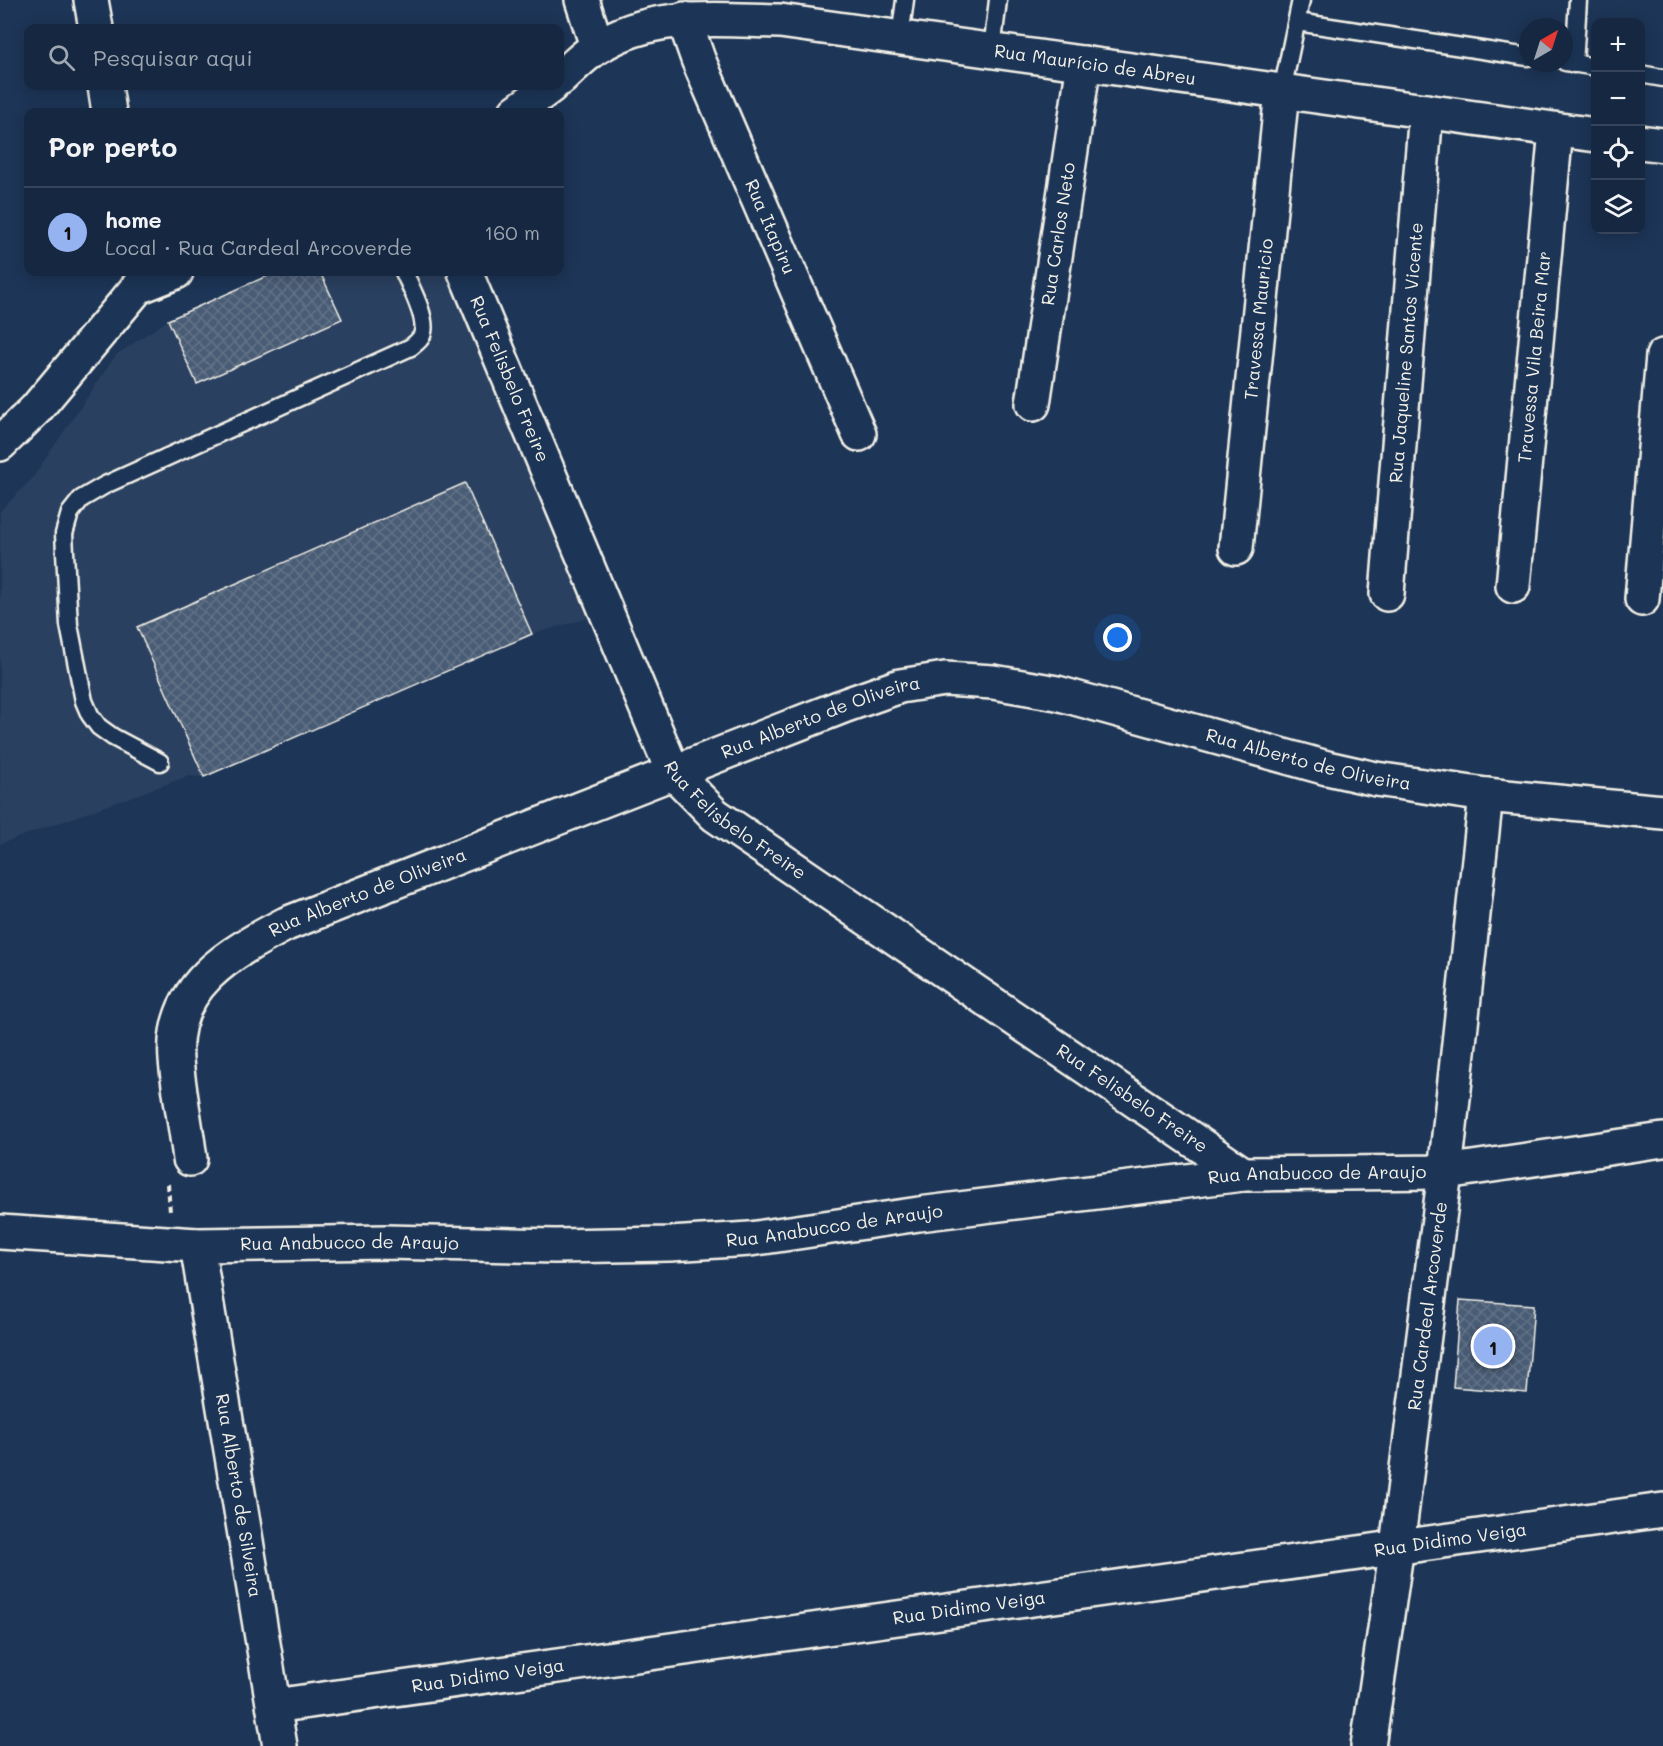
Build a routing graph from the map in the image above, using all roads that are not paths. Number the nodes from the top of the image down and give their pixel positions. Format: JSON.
{"nodes":[{"id":1,"x":91,"y":0,"type":"edge"},
{"id":2,"x":582,"y":0,"type":"edge"},
{"id":3,"x":905,"y":0,"type":"edge"},
{"id":4,"x":998,"y":0,"type":"edge"},
{"id":5,"x":1301,"y":0,"type":"edge"},
{"id":6,"x":1578,"y":0,"type":"edge"},
{"id":7,"x":684,"y":19,"type":"junction"},
{"id":8,"x":1297,"y":22,"type":"junction"},
{"id":9,"x":95,"y":24,"type":"edge"},
{"id":10,"x":1573,"y":35,"type":"edge"},
{"id":11,"x":900,"y":38,"type":"junction"},
{"id":12,"x":597,"y":46,"type":"junction"},
{"id":13,"x":992,"y":50,"type":"junction"},
{"id":14,"x":1519,"y":56,"type":"edge"},
{"id":15,"x":1084,"y":63,"type":"junction"},
{"id":16,"x":1573,"y":64,"type":"edge"},
{"id":17,"x":1591,"y":66,"type":"edge"},
{"id":18,"x":564,"y":75,"type":"edge"},
{"id":19,"x":1645,"y":75,"type":"edge"},
{"id":20,"x":1663,"y":78,"type":"edge"},
{"id":21,"x":106,"y":90,"type":"edge"},
{"id":22,"x":546,"y":90,"type":"edge"},
{"id":23,"x":1282,"y":91,"type":"junction"},
{"id":24,"x":108,"y":108,"type":"edge"},
{"id":25,"x":521,"y":108,"type":"edge"},
{"id":26,"x":1426,"y":111,"type":"junction"},
{"id":27,"x":1556,"y":130,"type":"junction"},
{"id":28,"x":1591,"y":134,"type":"edge"},
{"id":29,"x":1645,"y":143,"type":"edge"},
{"id":30,"x":1663,"y":145,"type":"edge"},
{"id":31,"x":154,"y":276,"type":"edge"},
{"id":32,"x":406,"y":276,"type":"edge"},
{"id":33,"x":467,"y":276,"type":"edge"},
{"id":34,"x":137,"y":279,"type":"edge"},
{"id":35,"x":1663,"y":356,"type":"edge"},
{"id":36,"x":1033,"y":404,"type":"dead end"},
{"id":37,"x":859,"y":434,"type":"dead end"},
{"id":38,"x":0,"y":444,"type":"edge"},
{"id":39,"x":1236,"y":548,"type":"dead end"},
{"id":40,"x":1514,"y":586,"type":"dead end"},
{"id":41,"x":1388,"y":594,"type":"dead end"},
{"id":42,"x":1642,"y":599,"type":"dead end"},
{"id":43,"x":160,"y":762,"type":"dead end"},
{"id":44,"x":673,"y":772,"type":"junction"},
{"id":45,"x":1486,"y":795,"type":"junction"},
{"id":46,"x":1663,"y":812,"type":"edge"},
{"id":47,"x":1663,"y":1140,"type":"edge"},
{"id":48,"x":190,"y":1159,"type":"dead end"},
{"id":49,"x":1446,"y":1172,"type":"junction"},
{"id":50,"x":1243,"y":1174,"type":"junction"},
{"id":51,"x":0,"y":1232,"type":"edge"},
{"id":52,"x":197,"y":1245,"type":"junction"},
{"id":53,"x":1663,"y":1510,"type":"edge"},
{"id":54,"x":1397,"y":1546,"type":"junction"},
{"id":55,"x":274,"y":1706,"type":"junction"},
{"id":56,"x":280,"y":1746,"type":"edge"},
{"id":57,"x":1368,"y":1746,"type":"edge"}],
"edges":[{"from":1,"to":9,"type":"street"},
{"from":2,"to":12,"type":"street"},
{"from":3,"to":11,"type":"lane"},
{"from":4,"to":13,"type":"lane"},
{"from":5,"to":8,"type":"lane"},
{"from":6,"to":10,"type":"lane"},
{"from":7,"to":11,"type":"street","name":"Rua Maurício de Abreu"},
{"from":7,"to":12,"type":"street","name":"Rua Maurício de Abreu"},
{"from":7,"to":37,"type":"street","name":"Rua Itapiru"},
{"from":8,"to":14,"type":"lane"},
{"from":8,"to":23,"type":"lane"},
{"from":11,"to":13,"type":"street","name":"Rua Maurício de Abreu"},
{"from":12,"to":18,"type":"street","name":"Rua Maurício de Abreu"},
{"from":13,"to":15,"type":"street","name":"Rua Maurício de Abreu"},
{"from":15,"to":23,"type":"street","name":"Rua Maurício de Abreu"},
{"from":15,"to":36,"type":"street","name":"Rua Carlos Neto"},
{"from":16,"to":17,"type":"lane"},
{"from":19,"to":20,"type":"lane"},
{"from":21,"to":24,"type":"street"},
{"from":22,"to":25,"type":"street"},
{"from":23,"to":26,"type":"street","name":"Rua Maurício de Abreu"},
{"from":23,"to":39,"type":"street","name":"Travessa Mauricio"},
{"from":26,"to":27,"type":"street","name":"Rua Maurício de Abreu"},
{"from":26,"to":41,"type":"street","name":"Rua Jaqueline Santos Vicente"},
{"from":27,"to":28,"type":"street","name":"Rua Maurício de Abreu"},
{"from":27,"to":40,"type":"street","name":"Travessa Vila Beira Mar"},
{"from":29,"to":30,"type":"street"},
{"from":31,"to":34,"type":"street"},
{"from":32,"to":43,"type":"lane"},
{"from":33,"to":44,"type":"street","name":"Rua Felisbelo Freire"},
{"from":34,"to":38,"type":"street"},
{"from":35,"to":42,"type":"street"},
{"from":44,"to":45,"type":"street","name":"Rua Alberto de Oliveira"},
{"from":44,"to":48,"type":"street","name":"Rua Alberto de Oliveira"},
{"from":44,"to":50,"type":"street","name":"Rua Felisbelo Freire"},
{"from":45,"to":46,"type":"street","name":"Rua Alberto de Oliveira"},
{"from":45,"to":49,"type":"street","name":"Rua Cardeal Arcoverde"},
{"from":47,"to":49,"type":"street","name":"Rua Anabucco de Araujo"},
{"from":49,"to":50,"type":"street","name":"Rua Anabucco de Araujo"},
{"from":49,"to":54,"type":"street","name":"Rua Cardeal Arcoverde"},
{"from":50,"to":52,"type":"street","name":"Rua Anabucco de Araujo"},
{"from":51,"to":52,"type":"street","name":"Rua Anabucco de Araujo"},
{"from":52,"to":55,"type":"street","name":"Rua Alberto de Silveira"},
{"from":53,"to":54,"type":"street","name":"Rua Didimo Veiga"},
{"from":54,"to":55,"type":"street","name":"Rua Didimo Veiga"},
{"from":54,"to":57,"type":"street","name":"Rua Cardeal Arcoverde"},
{"from":55,"to":56,"type":"street","name":"Rua Alberto de Silveira"}]}
